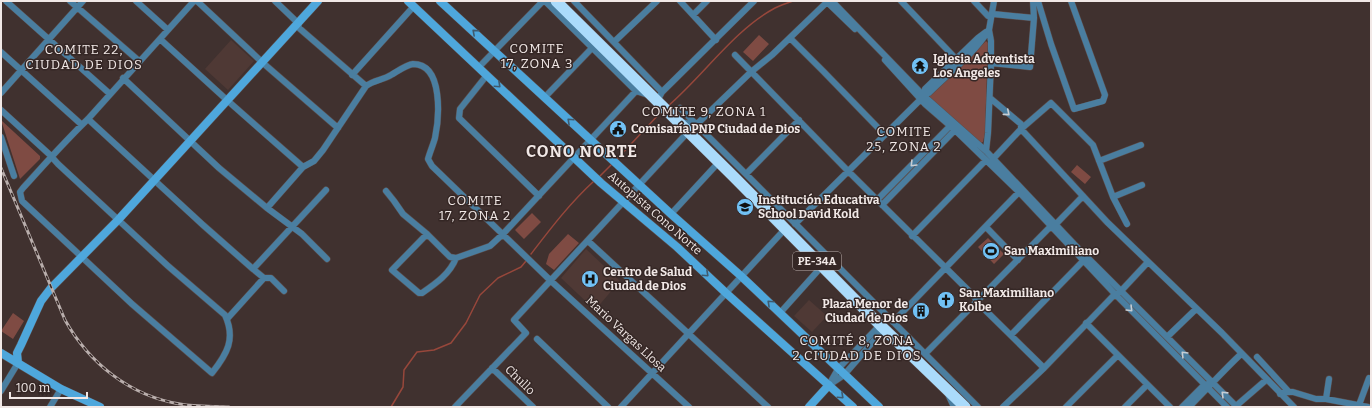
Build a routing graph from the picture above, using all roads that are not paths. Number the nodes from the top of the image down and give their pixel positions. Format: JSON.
{"nodes":[{"id":1,"x":6,"y":1,"type":"edge"},
{"id":2,"x":70,"y":1,"type":"edge"},
{"id":3,"x":83,"y":1,"type":"edge"},
{"id":4,"x":136,"y":1,"type":"edge"},
{"id":5,"x":196,"y":1,"type":"edge"},
{"id":6,"x":275,"y":1,"type":"edge"},
{"id":7,"x":318,"y":1,"type":"edge"},
{"id":8,"x":440,"y":1,"type":"edge"},
{"id":9,"x":544,"y":1,"type":"edge"},
{"id":10,"x":556,"y":1,"type":"edge"},
{"id":11,"x":574,"y":1,"type":"edge"},
{"id":12,"x":657,"y":1,"type":"edge"},
{"id":13,"x":680,"y":1,"type":"edge"},
{"id":14,"x":707,"y":1,"type":"edge"},
{"id":15,"x":754,"y":1,"type":"edge"},
{"id":16,"x":828,"y":1,"type":"edge"},
{"id":17,"x":901,"y":1,"type":"edge"},
{"id":18,"x":974,"y":1,"type":"edge"},
{"id":19,"x":994,"y":1,"type":"edge"},
{"id":20,"x":1033,"y":1,"type":"edge"},
{"id":21,"x":1038,"y":1,"type":"edge"},
{"id":22,"x":1071,"y":1,"type":"edge"},
{"id":23,"x":411,"y":4,"type":"edge"},
{"id":24,"x":77,"y":7,"type":"junction"},
{"id":25,"x":993,"y":14,"type":"junction"},
{"id":26,"x":693,"y":15,"type":"junction"},
{"id":27,"x":1034,"y":18,"type":"junction"},
{"id":28,"x":298,"y":23,"type":"junction"},
{"id":29,"x":168,"y":30,"type":"junction"},
{"id":30,"x":989,"y":30,"type":"junction"},
{"id":31,"x":790,"y":38,"type":"junction"},
{"id":32,"x":50,"y":39,"type":"junction"},
{"id":33,"x":160,"y":39,"type":"junction"},
{"id":34,"x":716,"y":40,"type":"junction"},
{"id":35,"x":614,"y":42,"type":"junction"},
{"id":36,"x":592,"y":48,"type":"junction"},
{"id":37,"x":495,"y":51,"type":"junction"},
{"id":38,"x":1,"y":52,"type":"edge"},
{"id":39,"x":735,"y":55,"type":"dead end"},
{"id":40,"x":139,"y":61,"type":"junction"},
{"id":41,"x":958,"y":61,"type":"junction"},
{"id":42,"x":262,"y":63,"type":"junction"},
{"id":43,"x":991,"y":63,"type":"junction"},
{"id":44,"x":479,"y":67,"type":"junction"},
{"id":45,"x":22,"y":70,"type":"junction"},
{"id":46,"x":750,"y":72,"type":"junction"},
{"id":47,"x":352,"y":75,"type":"junction"},
{"id":48,"x":487,"y":75,"type":"junction"},
{"id":49,"x":123,"y":78,"type":"junction"},
{"id":50,"x":366,"y":86,"type":"junction"},
{"id":51,"x":636,"y":91,"type":"junction"},
{"id":52,"x":1,"y":93,"type":"edge"},
{"id":53,"x":110,"y":94,"type":"junction"},
{"id":54,"x":545,"y":97,"type":"junction"},
{"id":55,"x":922,"y":98,"type":"junction"},
{"id":56,"x":990,"y":98,"type":"junction"},
{"id":57,"x":658,"y":99,"type":"junction"},
{"id":58,"x":228,"y":101,"type":"junction"},
{"id":59,"x":680,"y":108,"type":"dead end"},
{"id":60,"x":1,"y":110,"type":"edge"},
{"id":61,"x":88,"y":119,"type":"junction"},
{"id":62,"x":799,"y":120,"type":"junction"},
{"id":63,"x":82,"y":125,"type":"junction"},
{"id":64,"x":338,"y":128,"type":"junction"},
{"id":65,"x":692,"y":128,"type":"junction"},
{"id":66,"x":953,"y":128,"type":"junction"},
{"id":67,"x":1022,"y":129,"type":"junction"},
{"id":68,"x":885,"y":135,"type":"junction"},
{"id":69,"x":1,"y":138,"type":"edge"},
{"id":70,"x":191,"y":140,"type":"junction"},
{"id":71,"x":590,"y":140,"type":"junction"},
{"id":72,"x":1142,"y":145,"type":"dead end"},
{"id":73,"x":986,"y":151,"type":"junction"},
{"id":74,"x":575,"y":157,"type":"junction"},
{"id":75,"x":51,"y":158,"type":"junction"},
{"id":76,"x":993,"y":159,"type":"junction"},
{"id":77,"x":986,"y":160,"type":"junction"},
{"id":78,"x":1099,"y":161,"type":"junction"},
{"id":79,"x":719,"y":162,"type":"junction"},
{"id":80,"x":303,"y":167,"type":"junction"},
{"id":81,"x":848,"y":172,"type":"junction"},
{"id":82,"x":746,"y":174,"type":"junction"},
{"id":83,"x":14,"y":176,"type":"dead end"},
{"id":84,"x":154,"y":181,"type":"junction"},
{"id":85,"x":639,"y":184,"type":"junction"},
{"id":86,"x":1142,"y":184,"type":"dead end"},
{"id":87,"x":326,"y":190,"type":"dead end"},
{"id":88,"x":386,"y":191,"type":"dead end"},
{"id":89,"x":1019,"y":192,"type":"junction"},
{"id":90,"x":539,"y":196,"type":"junction"},
{"id":91,"x":1083,"y":196,"type":"junction"},
{"id":92,"x":1113,"y":197,"type":"junction"},
{"id":93,"x":625,"y":201,"type":"junction"},
{"id":94,"x":879,"y":203,"type":"junction"},
{"id":95,"x":267,"y":208,"type":"junction"},
{"id":96,"x":671,"y":214,"type":"junction"},
{"id":97,"x":118,"y":220,"type":"junction"},
{"id":98,"x":795,"y":224,"type":"junction"},
{"id":99,"x":1127,"y":224,"type":"dead end"},
{"id":100,"x":1053,"y":225,"type":"junction"},
{"id":101,"x":292,"y":226,"type":"junction"},
{"id":102,"x":986,"y":227,"type":"junction"},
{"id":103,"x":785,"y":229,"type":"junction"},
{"id":104,"x":427,"y":234,"type":"junction"},
{"id":105,"x":503,"y":234,"type":"junction"},
{"id":106,"x":912,"y":236,"type":"junction"},
{"id":107,"x":588,"y":241,"type":"junction"},
{"id":108,"x":82,"y":257,"type":"junction"},
{"id":109,"x":456,"y":258,"type":"junction"},
{"id":110,"x":327,"y":259,"type":"dead end"},
{"id":111,"x":1018,"y":260,"type":"junction"},
{"id":112,"x":1083,"y":261,"type":"junction"},
{"id":113,"x":826,"y":262,"type":"junction"},
{"id":114,"x":1148,"y":262,"type":"junction"},
{"id":115,"x":946,"y":268,"type":"junction"},
{"id":116,"x":253,"y":269,"type":"junction"},
{"id":117,"x":741,"y":276,"type":"junction"},
{"id":118,"x":264,"y":278,"type":"junction"},
{"id":119,"x":551,"y":281,"type":"junction"},
{"id":120,"x":284,"y":291,"type":"dead end"},
{"id":121,"x":726,"y":293,"type":"junction"},
{"id":122,"x":1118,"y":293,"type":"junction"},
{"id":123,"x":978,"y":302,"type":"junction"},
{"id":124,"x":1196,"y":309,"type":"junction"},
{"id":125,"x":780,"y":314,"type":"junction"},
{"id":126,"x":227,"y":319,"type":"junction"},
{"id":127,"x":1086,"y":324,"type":"junction"},
{"id":128,"x":886,"y":325,"type":"junction"},
{"id":129,"x":688,"y":333,"type":"junction"},
{"id":130,"x":1011,"y":335,"type":"junction"},
{"id":131,"x":1167,"y":337,"type":"junction"},
{"id":132,"x":537,"y":339,"type":"dead end"},
{"id":133,"x":1,"y":353,"type":"edge"},
{"id":134,"x":925,"y":354,"type":"junction"},
{"id":135,"x":1118,"y":354,"type":"junction"},
{"id":136,"x":1241,"y":354,"type":"junction"},
{"id":137,"x":1257,"y":357,"type":"dead end"},
{"id":138,"x":18,"y":363,"type":"junction"},
{"id":139,"x":492,"y":368,"type":"junction"},
{"id":140,"x":1044,"y":368,"type":"junction"},
{"id":141,"x":838,"y":369,"type":"junction"},
{"id":142,"x":652,"y":373,"type":"junction"},
{"id":143,"x":844,"y":375,"type":"junction"},
{"id":144,"x":1329,"y":378,"type":"dead end"},
{"id":145,"x":1369,"y":378,"type":"dead end"},
{"id":146,"x":1266,"y":380,"type":"junction"},
{"id":147,"x":1212,"y":382,"type":"junction"},
{"id":148,"x":829,"y":384,"type":"junction"},
{"id":149,"x":1147,"y":385,"type":"junction"},
{"id":150,"x":944,"y":386,"type":"junction"},
{"id":151,"x":1206,"y":386,"type":"junction"},
{"id":152,"x":61,"y":389,"type":"junction"},
{"id":153,"x":1,"y":391,"type":"edge"},
{"id":154,"x":1289,"y":392,"type":"junction"},
{"id":155,"x":1280,"y":394,"type":"junction"},
{"id":156,"x":1326,"y":399,"type":"junction"},
{"id":157,"x":1359,"y":405,"type":"junction"},
{"id":158,"x":458,"y":406,"type":"edge"},
{"id":159,"x":1068,"y":406,"type":"edge"},
{"id":160,"x":1237,"y":406,"type":"edge"},
{"id":161,"x":1344,"y":406,"type":"edge"},
{"id":162,"x":50,"y":407,"type":"edge"},
{"id":163,"x":100,"y":407,"type":"edge"},
{"id":164,"x":532,"y":407,"type":"edge"},
{"id":165,"x":608,"y":407,"type":"edge"},
{"id":166,"x":620,"y":407,"type":"edge"},
{"id":167,"x":689,"y":407,"type":"edge"},
{"id":168,"x":768,"y":407,"type":"edge"},
{"id":169,"x":809,"y":407,"type":"edge"},
{"id":170,"x":854,"y":407,"type":"edge"},
{"id":171,"x":879,"y":407,"type":"edge"},
{"id":172,"x":954,"y":407,"type":"edge"},
{"id":173,"x":965,"y":407,"type":"edge"},
{"id":174,"x":978,"y":407,"type":"edge"},
{"id":175,"x":1003,"y":407,"type":"edge"},
{"id":176,"x":1125,"y":407,"type":"edge"},
{"id":177,"x":1170,"y":407,"type":"edge"},
{"id":178,"x":1182,"y":407,"type":"edge"},
{"id":179,"x":1189,"y":407,"type":"edge"},
{"id":180,"x":1227,"y":407,"type":"edge"},
{"id":181,"x":1294,"y":407,"type":"edge"},
{"id":182,"x":1368,"y":407,"type":"edge"}],
"edges":[{"from":1,"to":32,"type":"street"},
{"from":2,"to":24,"type":"street"},
{"from":3,"to":24,"type":"street"},
{"from":4,"to":29,"type":"street"},
{"from":5,"to":29,"type":"street"},
{"from":5,"to":42,"type":"street"},
{"from":6,"to":28,"type":"street"},
{"from":7,"to":28,"type":"main road"},
{"from":37,"to":8,"type":"main road","name":"Autopista Cono Norte","one_way":true},
{"from":9,"to":36,"type":"street"},
{"from":9,"to":37,"type":"street"},
{"from":10,"to":57,"type":"highway","number":"PE-34A"},
{"from":11,"to":35,"type":"street"},
{"from":12,"to":35,"type":"street"},
{"from":13,"to":26,"type":"street"},
{"from":14,"to":26,"type":"street"},
{"from":15,"to":34,"type":"street"},
{"from":16,"to":31,"type":"street"},
{"from":16,"to":55,"type":"street"},
{"from":17,"to":41,"type":"street"},
{"from":18,"to":25,"type":"street"},
{"from":19,"to":25,"type":"street"},
{"from":20,"to":27,"type":"street"},
{"from":21,"to":22,"type":"street"},
{"from":23,"to":44,"type":"main road","name":"Autopista Cono Norte"},
{"from":23,"to":47,"type":"street"},
{"from":24,"to":32,"type":"street"},
{"from":24,"to":40,"type":"street"},
{"from":25,"to":27,"type":"street"},
{"from":25,"to":30,"type":"street"},
{"from":26,"to":34,"type":"street"},
{"from":27,"to":43,"type":"street"},
{"from":28,"to":42,"type":"main road"},
{"from":28,"to":47,"type":"street"},
{"from":29,"to":33,"type":"street"},
{"from":30,"to":41,"type":"street"},
{"from":30,"to":43,"type":"street"},
{"from":31,"to":46,"type":"street"},
{"from":31,"to":68,"type":"street"},
{"from":32,"to":45,"type":"street"},
{"from":32,"to":53,"type":"street"},
{"from":33,"to":40,"type":"street"},
{"from":33,"to":58,"type":"street"},
{"from":34,"to":57,"type":"street"},
{"from":35,"to":57,"type":"street"},
{"from":36,"to":51,"type":"street"},
{"from":36,"to":54,"type":"street"},
{"from":37,"to":44,"type":"street"},
{"from":37,"to":54,"type":"main road","name":"Autopista Cono Norte"},
{"from":38,"to":45,"type":"street"},
{"from":39,"to":46,"type":"street"},
{"from":40,"to":49,"type":"street"},
{"from":41,"to":55,"type":"street"},
{"from":42,"to":58,"type":"main road"},
{"from":42,"to":64,"type":"street"},
{"from":43,"to":56,"type":"street"},
{"from":44,"to":48,"type":"main road","name":"Autopista Cono Norte"},
{"from":45,"to":52,"type":"street"},
{"from":45,"to":63,"type":"street"},
{"from":46,"to":62,"type":"street"},
{"from":46,"to":65,"type":"street"},
{"from":47,"to":50,"type":"street"},
{"from":48,"to":74,"type":"main road","name":"Autopista Cono Norte","one_way":true},
{"from":48,"to":90,"type":"street"},
{"from":49,"to":53,"type":"street"},
{"from":49,"to":70,"type":"street"},
{"from":50,"to":64,"type":"street"},
{"from":50,"to":105,"type":"street","name":"Mario Vargas Llosa"},
{"from":51,"to":57,"type":"street"},
{"from":51,"to":71,"type":"street"},
{"from":53,"to":61,"type":"street"},
{"from":71,"to":54,"type":"main road","name":"Autopista Cono Norte","one_way":true},
{"from":55,"to":66,"type":"street"},
{"from":55,"to":68,"type":"street"},
{"from":55,"to":73,"type":"street"},
{"from":56,"to":67,"type":"street","one_way":true},
{"from":56,"to":73,"type":"street"},
{"from":57,"to":65,"type":"highway","number":"PE-34A"},
{"from":58,"to":70,"type":"main road"},
{"from":58,"to":80,"type":"street"},
{"from":59,"to":65,"type":"street"},
{"from":60,"to":75,"type":"street"},
{"from":61,"to":63,"type":"street"},
{"from":61,"to":84,"type":"street"},
{"from":62,"to":81,"type":"street"},
{"from":62,"to":82,"type":"street"},
{"from":63,"to":75,"type":"street"},
{"from":64,"to":80,"type":"street"},
{"from":65,"to":79,"type":"highway","number":"PE-34A"},
{"from":65,"to":82,"type":"street"},
{"from":65,"to":85,"type":"street"},
{"from":66,"to":77,"type":"street"},
{"from":66,"to":94,"type":"street"},
{"from":67,"to":76,"type":"street"},
{"from":67,"to":78,"type":"street"},
{"from":67,"to":91,"type":"street"},
{"from":68,"to":81,"type":"street"},
{"from":69,"to":83,"type":"street"},
{"from":70,"to":84,"type":"main road"},
{"from":70,"to":95,"type":"street"},
{"from":71,"to":74,"type":"street"},
{"from":71,"to":85,"type":"main road","name":"Autopista Cono Norte"},
{"from":72,"to":78,"type":"street"},
{"from":73,"to":76,"type":"street"},
{"from":74,"to":90,"type":"street"},
{"from":74,"to":93,"type":"main road","name":"Autopista Cono Norte"},
{"from":75,"to":97,"type":"street"},
{"from":75,"to":108,"type":"street"},
{"from":76,"to":100,"type":"street"},
{"from":77,"to":89,"type":"street"},
{"from":77,"to":106,"type":"street"},
{"from":78,"to":92,"type":"street"},
{"from":79,"to":96,"type":"street"},
{"from":79,"to":103,"type":"highway","number":"PE-34A"},
{"from":80,"to":95,"type":"street"},
{"from":81,"to":94,"type":"street"},
{"from":81,"to":98,"type":"street"},
{"from":82,"to":98,"type":"street"},
{"from":84,"to":97,"type":"main road"},
{"from":84,"to":116,"type":"street"},
{"from":85,"to":93,"type":"street"},
{"from":85,"to":96,"type":"main road","name":"Autopista Cono Norte"},
{"from":86,"to":92,"type":"street"},
{"from":87,"to":101,"type":"street"},
{"from":88,"to":104,"type":"street"},
{"from":89,"to":100,"type":"street"},
{"from":89,"to":102,"type":"street"},
{"from":90,"to":105,"type":"street"},
{"from":91,"to":100,"type":"street"},
{"from":91,"to":114,"type":"street"},
{"from":92,"to":99,"type":"street"},
{"from":93,"to":107,"type":"street"},
{"from":93,"to":121,"type":"main road","name":"Autopista Cono Norte","one_way":true},
{"from":94,"to":106,"type":"street"},
{"from":95,"to":101,"type":"street"},
{"from":96,"to":117,"type":"main road","name":"Autopista Cono Norte"},
{"from":97,"to":108,"type":"main road"},
{"from":97,"to":126,"type":"street"},
{"from":98,"to":113,"type":"street"},
{"from":100,"to":111,"type":"street"},
{"from":100,"to":112,"type":"street"},
{"from":100,"to":122,"type":"street"},
{"from":101,"to":110,"type":"street"},
{"from":101,"to":116,"type":"street"},
{"from":102,"to":111,"type":"street"},
{"from":102,"to":115,"type":"street"},
{"from":103,"to":113,"type":"highway","number":"PE-34A"},
{"from":103,"to":117,"type":"street"},
{"from":104,"to":109,"type":"street"},
{"from":104,"to":109,"type":"street"},
{"from":105,"to":109,"type":"street"},
{"from":105,"to":119,"type":"street","name":"Mario Vargas Llosa"},
{"from":106,"to":115,"type":"street"},
{"from":107,"to":119,"type":"street"},
{"from":107,"to":129,"type":"street"},
{"from":108,"to":126,"type":"street"},
{"from":108,"to":138,"type":"main road"},
{"from":111,"to":123,"type":"street"},
{"from":112,"to":122,"type":"street"},
{"from":112,"to":130,"type":"street"},
{"from":113,"to":125,"type":"street"},
{"from":113,"to":128,"type":"highway","number":"PE-34A"},
{"from":114,"to":122,"type":"street"},
{"from":114,"to":124,"type":"street"},
{"from":115,"to":123,"type":"street"},
{"from":115,"to":128,"type":"street"},
{"from":116,"to":118,"type":"street"},
{"from":117,"to":121,"type":"street"},
{"from":125,"to":117,"type":"main road","name":"Autopista Cono Norte","one_way":true},
{"from":118,"to":120,"type":"street"},
{"from":118,"to":126,"type":"street"},
{"from":119,"to":139,"type":"street"},
{"from":119,"to":142,"type":"street","name":"Mario Vargas Llosa"},
{"from":121,"to":129,"type":"street"},
{"from":121,"to":148,"type":"main road","name":"Autopista Cono Norte"},
{"from":122,"to":127,"type":"street"},
{"from":122,"to":131,"type":"street"},
{"from":122,"to":151,"type":"street","one_way":true},
{"from":123,"to":130,"type":"street"},
{"from":123,"to":134,"type":"street"},
{"from":124,"to":131,"type":"street"},
{"from":124,"to":136,"type":"street"},
{"from":125,"to":141,"type":"main road","name":"Autopista Cono Norte"},
{"from":127,"to":135,"type":"street"},
{"from":127,"to":140,"type":"street"},
{"from":128,"to":134,"type":"street"},
{"from":128,"to":141,"type":"street"},
{"from":128,"to":143,"type":"street"},
{"from":128,"to":150,"type":"highway","number":"PE-34A"},
{"from":129,"to":142,"type":"street"},
{"from":129,"to":168,"type":"street"},
{"from":130,"to":140,"type":"street"},
{"from":147,"to":131,"type":"street","one_way":true},
{"from":132,"to":165,"type":"street"},
{"from":133,"to":138,"type":"main road"},
{"from":134,"to":174,"type":"street"},
{"from":135,"to":149,"type":"street"},
{"from":135,"to":159,"type":"street"},
{"from":136,"to":146,"type":"street"},
{"from":136,"to":147,"type":"street"},
{"from":137,"to":154,"type":"street"},
{"from":138,"to":152,"type":"main road"},
{"from":138,"to":153,"type":"street"},
{"from":139,"to":158,"type":"street"},
{"from":139,"to":164,"type":"street","name":"Chullo"},
{"from":140,"to":175,"type":"street"},
{"from":141,"to":143,"type":"main road","name":"Autopista Cono Norte"},
{"from":141,"to":148,"type":"street"},
{"from":142,"to":166,"type":"street"},
{"from":142,"to":167,"type":"street","name":"Mario Vargas Llosa"},
{"from":143,"to":148,"type":"street"},
{"from":143,"to":171,"type":"main road","name":"Autopista Cono Norte"},
{"from":144,"to":156,"type":"street"},
{"from":145,"to":157,"type":"street"},
{"from":146,"to":155,"type":"street"},
{"from":146,"to":160,"type":"street"},
{"from":147,"to":151,"type":"street"},
{"from":160,"to":147,"type":"street","one_way":true},
{"from":148,"to":169,"type":"main road"},
{"from":148,"to":170,"type":"main road","name":"Autopista Cono Norte","one_way":true},
{"from":149,"to":176,"type":"street"},
{"from":149,"to":177,"type":"street"},
{"from":150,"to":172,"type":"street"},
{"from":150,"to":173,"type":"highway","number":"PE-34A"},
{"from":151,"to":178,"type":"street"},
{"from":151,"to":179,"type":"street"},
{"from":151,"to":180,"type":"street"},
{"from":152,"to":162,"type":"street"},
{"from":152,"to":163,"type":"main road"},
{"from":154,"to":155,"type":"street"},
{"from":154,"to":156,"type":"street"},
{"from":155,"to":181,"type":"street"},
{"from":156,"to":161,"type":"street"},
{"from":157,"to":161,"type":"street"},
{"from":157,"to":182,"type":"street"}]}
